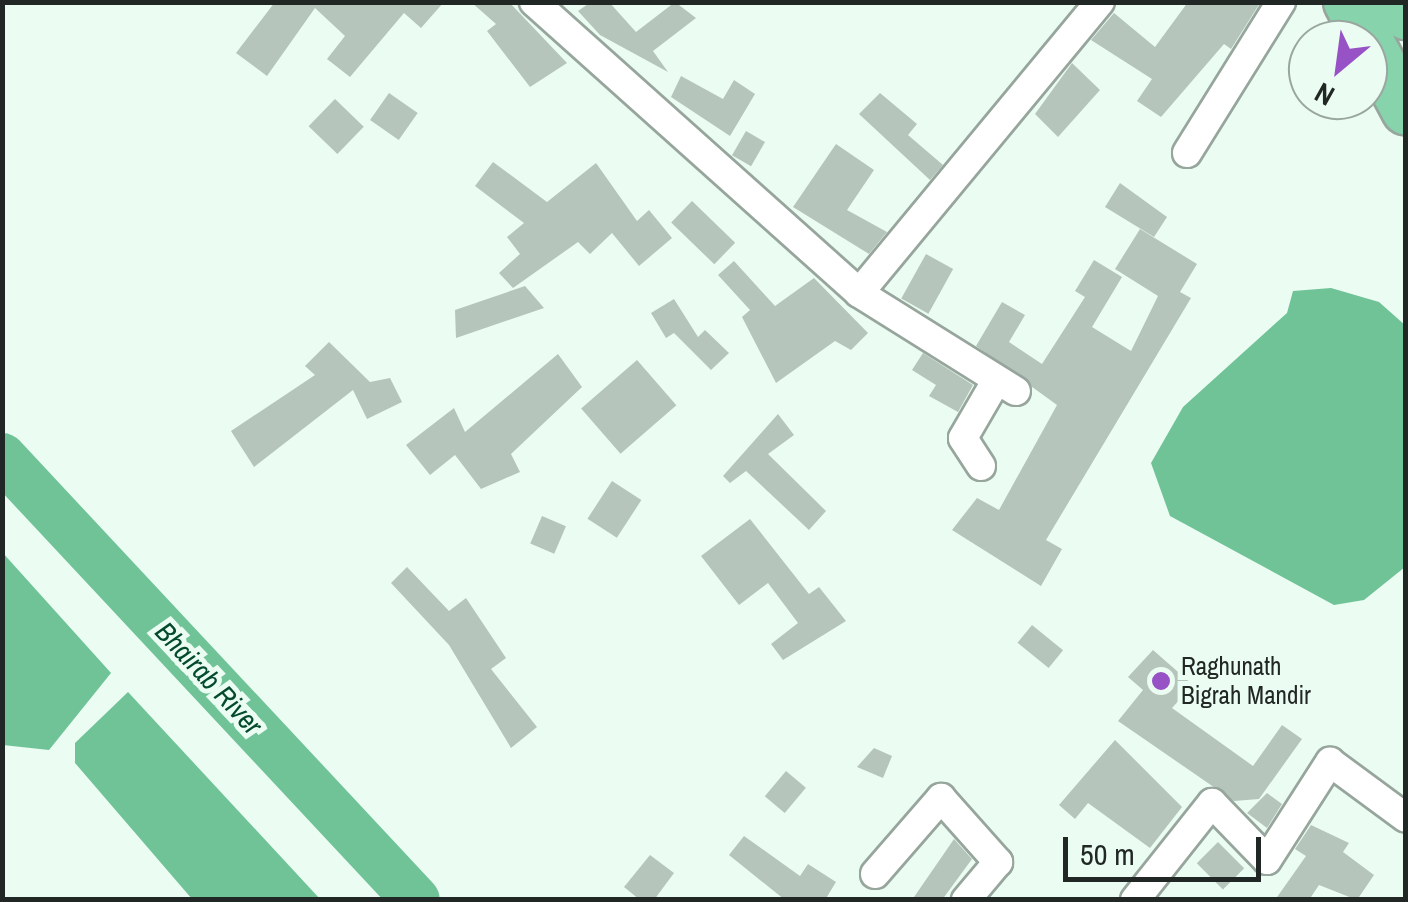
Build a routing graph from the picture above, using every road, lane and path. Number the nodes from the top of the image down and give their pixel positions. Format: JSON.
{"nodes":[{"id":1,"x":534,"y":2,"type":"edge"},
{"id":2,"x":1100,"y":2,"type":"edge"},
{"id":3,"x":1281,"y":2,"type":"edge"},
{"id":4,"x":1348,"y":2,"type":"edge"},
{"id":5,"x":1398,"y":2,"type":"edge"},
{"id":6,"x":1406,"y":15,"type":"edge"},
{"id":7,"x":1406,"y":110,"type":"edge"},
{"id":8,"x":1187,"y":153,"type":"dead end"},
{"id":9,"x":860,"y":293,"type":"junction"},
{"id":10,"x":981,"y":466,"type":"dead end"},
{"id":11,"x":1406,"y":818,"type":"edge"},
{"id":12,"x":875,"y":874,"type":"dead end"},
{"id":13,"x":966,"y":900,"type":"edge"},
{"id":14,"x":1135,"y":900,"type":"edge"}],
"edges":[{"from":1,"to":9,"type":"street"},
{"from":2,"to":9,"type":"street"},
{"from":3,"to":8,"type":"street"},
{"from":4,"to":7,"type":"highway"},
{"from":5,"to":6,"type":"highway"},
{"from":9,"to":10,"type":"street"},
{"from":11,"to":14,"type":"street"},
{"from":12,"to":13,"type":"street"}]}
